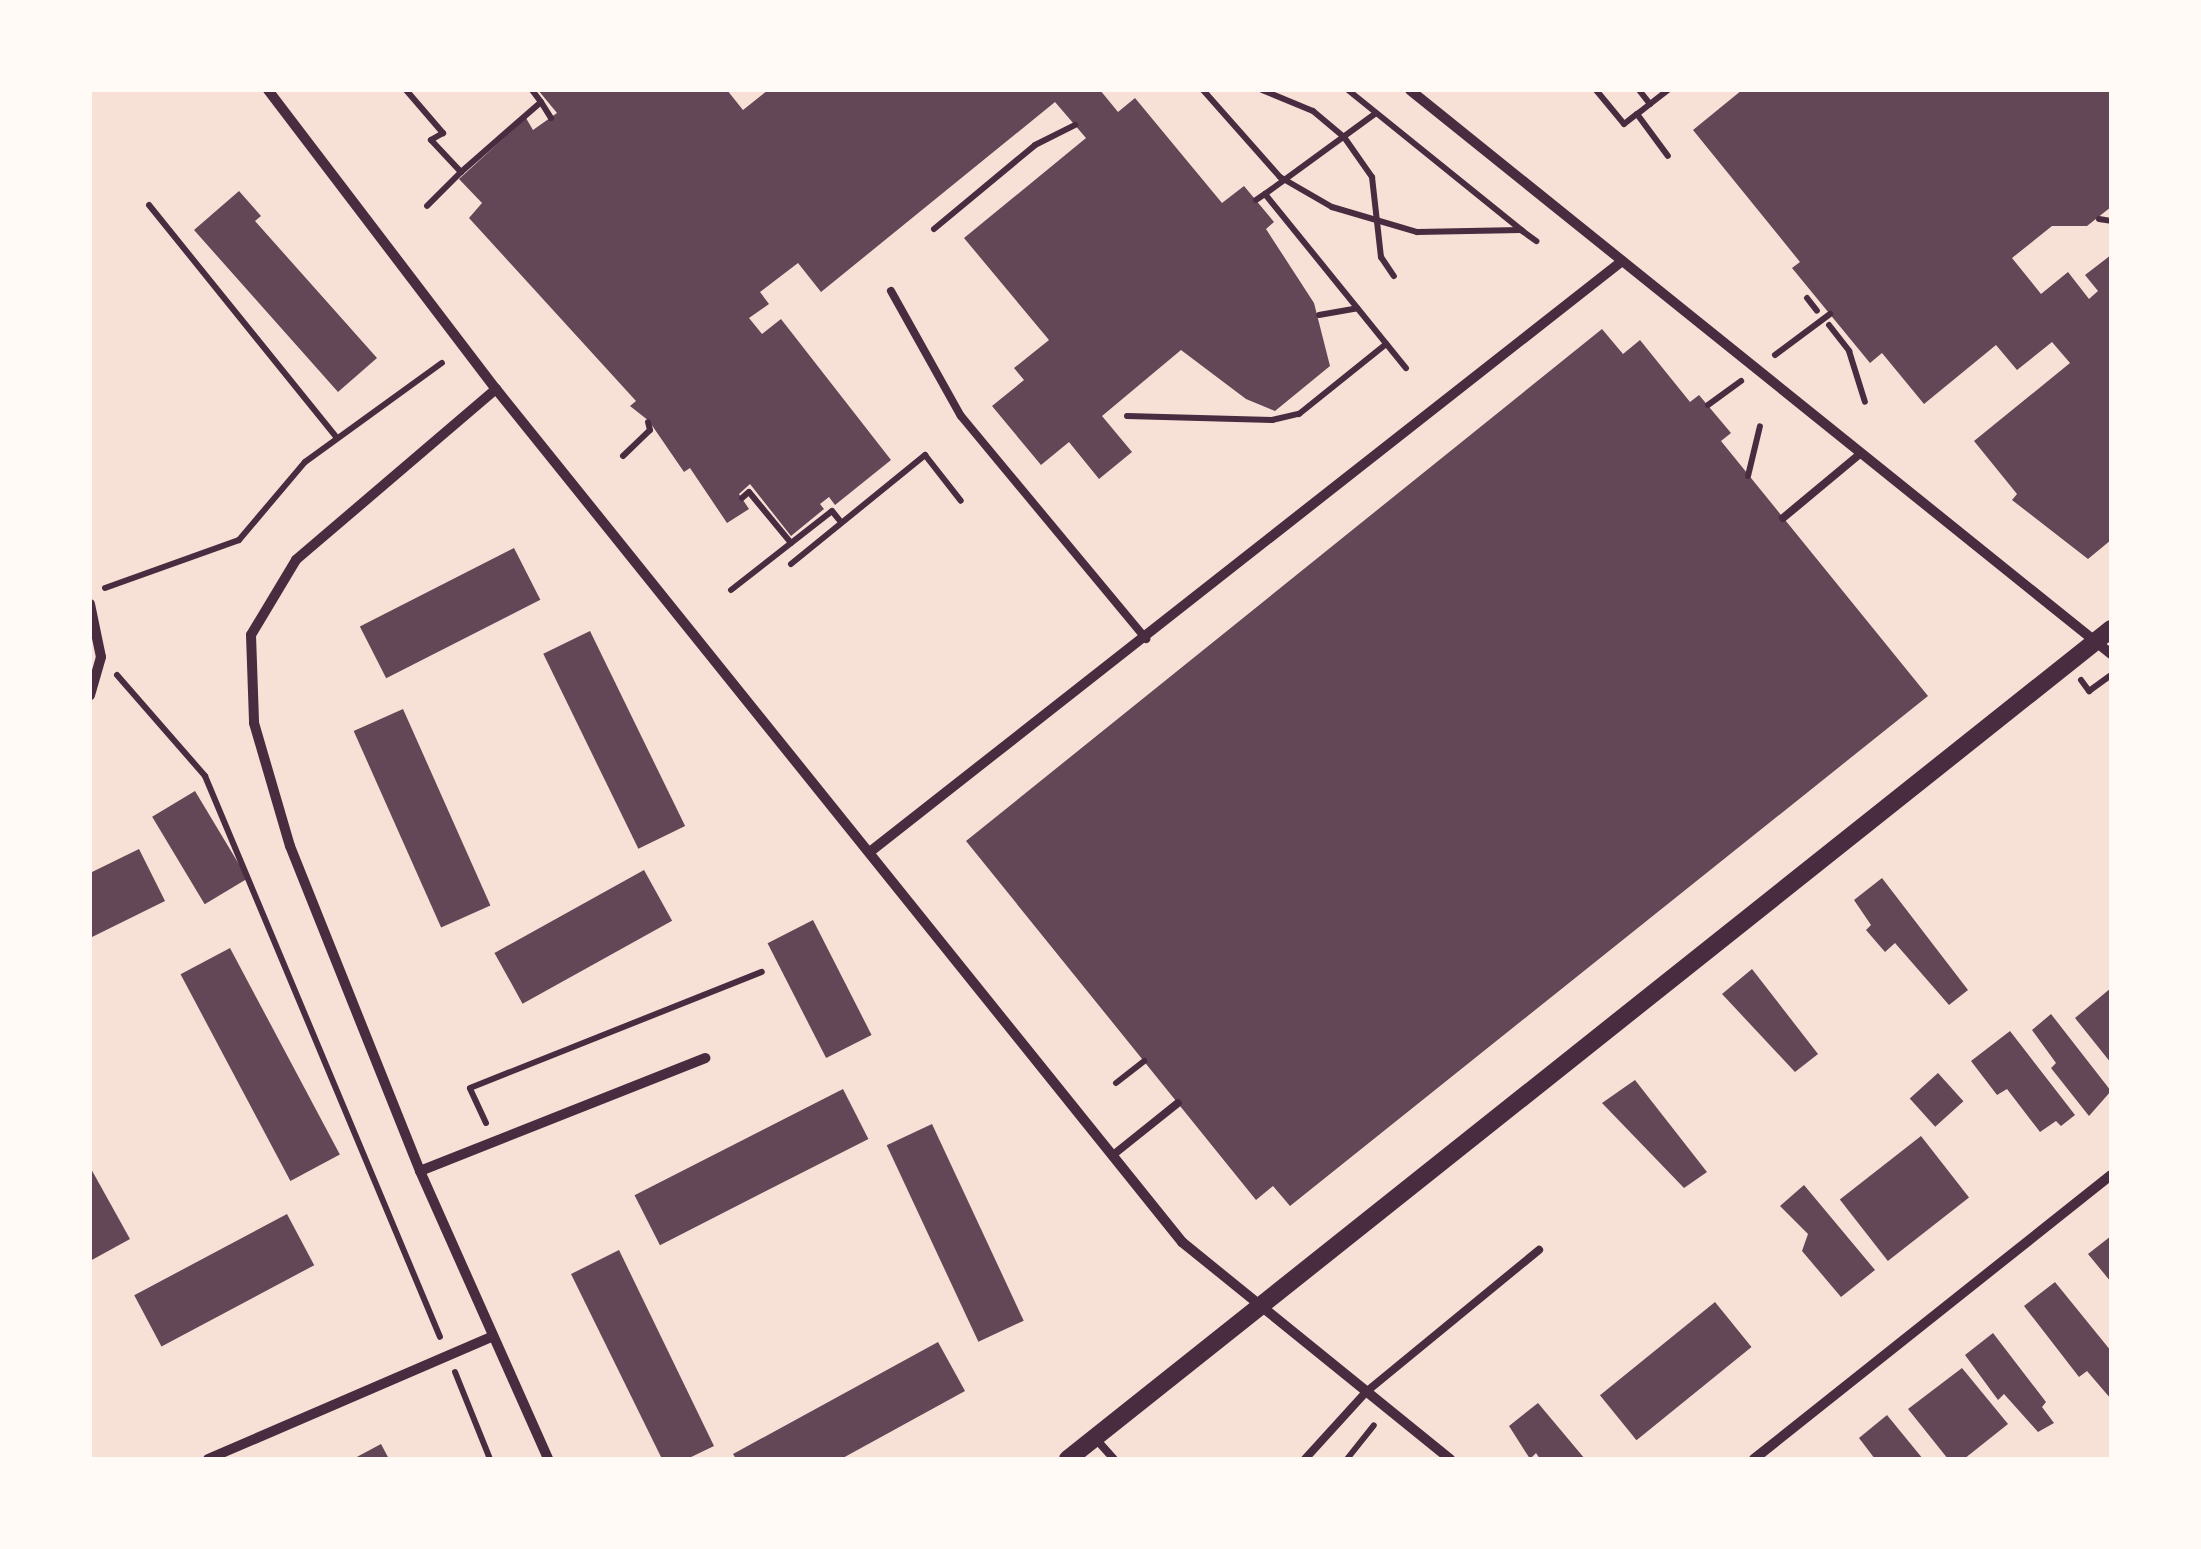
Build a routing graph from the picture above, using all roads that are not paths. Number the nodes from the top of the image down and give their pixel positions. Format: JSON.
{"nodes":[{"id":1,"x":268,"y":90,"type":"edge"},
{"id":2,"x":1410,"y":90,"type":"edge"},
{"id":3,"x":1622,"y":261,"type":"junction"},
{"id":4,"x":891,"y":292,"type":"dead end"},
{"id":5,"x":496,"y":389,"type":"junction"},
{"id":6,"x":1861,"y":453,"type":"junction"},
{"id":7,"x":1782,"y":518,"type":"dead end"},
{"id":8,"x":90,"y":604,"type":"edge"},
{"id":9,"x":2111,"y":629,"type":"edge"},
{"id":10,"x":1146,"y":639,"type":"junction"},
{"id":11,"x":2095,"y":642,"type":"junction"},
{"id":12,"x":2111,"y":654,"type":"edge"},
{"id":13,"x":90,"y":695,"type":"edge"},
{"id":14,"x":871,"y":851,"type":"junction"},
{"id":15,"x":705,"y":1058,"type":"dead end"},
{"id":16,"x":1178,"y":1103,"type":"dead end"},
{"id":17,"x":1113,"y":1155,"type":"junction"},
{"id":18,"x":420,"y":1171,"type":"junction"},
{"id":19,"x":2111,"y":1175,"type":"edge"},
{"id":20,"x":1539,"y":1250,"type":"dead end"},
{"id":21,"x":1260,"y":1307,"type":"junction"},
{"id":22,"x":491,"y":1337,"type":"junction"},
{"id":23,"x":1366,"y":1392,"type":"junction"},
{"id":24,"x":1095,"y":1438,"type":"junction"},
{"id":25,"x":208,"y":1459,"type":"edge"},
{"id":26,"x":548,"y":1459,"type":"edge"},
{"id":27,"x":1068,"y":1459,"type":"edge"},
{"id":28,"x":1114,"y":1459,"type":"edge"},
{"id":29,"x":1305,"y":1459,"type":"edge"},
{"id":30,"x":1450,"y":1459,"type":"edge"},
{"id":31,"x":1754,"y":1459,"type":"edge"}],
"edges":[{"from":1,"to":5,"type":"street"},
{"from":2,"to":3,"type":"street"},
{"from":3,"to":6,"type":"street"},
{"from":3,"to":10,"type":"street"},
{"from":4,"to":10,"type":"lane"},
{"from":5,"to":14,"type":"street"},
{"from":5,"to":18,"type":"street"},
{"from":6,"to":7,"type":"lane"},
{"from":6,"to":11,"type":"street"},
{"from":8,"to":13,"type":"street"},
{"from":9,"to":11,"type":"street"},
{"from":10,"to":14,"type":"street"},
{"from":11,"to":12,"type":"street"},
{"from":11,"to":21,"type":"street"},
{"from":14,"to":17,"type":"street"},
{"from":15,"to":18,"type":"street"},
{"from":16,"to":17,"type":"lane"},
{"from":17,"to":21,"type":"street"},
{"from":18,"to":22,"type":"street"},
{"from":19,"to":31,"type":"street"},
{"from":20,"to":23,"type":"lane"},
{"from":21,"to":23,"type":"street"},
{"from":21,"to":24,"type":"street"},
{"from":22,"to":25,"type":"street"},
{"from":22,"to":26,"type":"street"},
{"from":23,"to":29,"type":"lane"},
{"from":23,"to":30,"type":"street"},
{"from":24,"to":27,"type":"street"},
{"from":24,"to":28,"type":"lane"}]}
